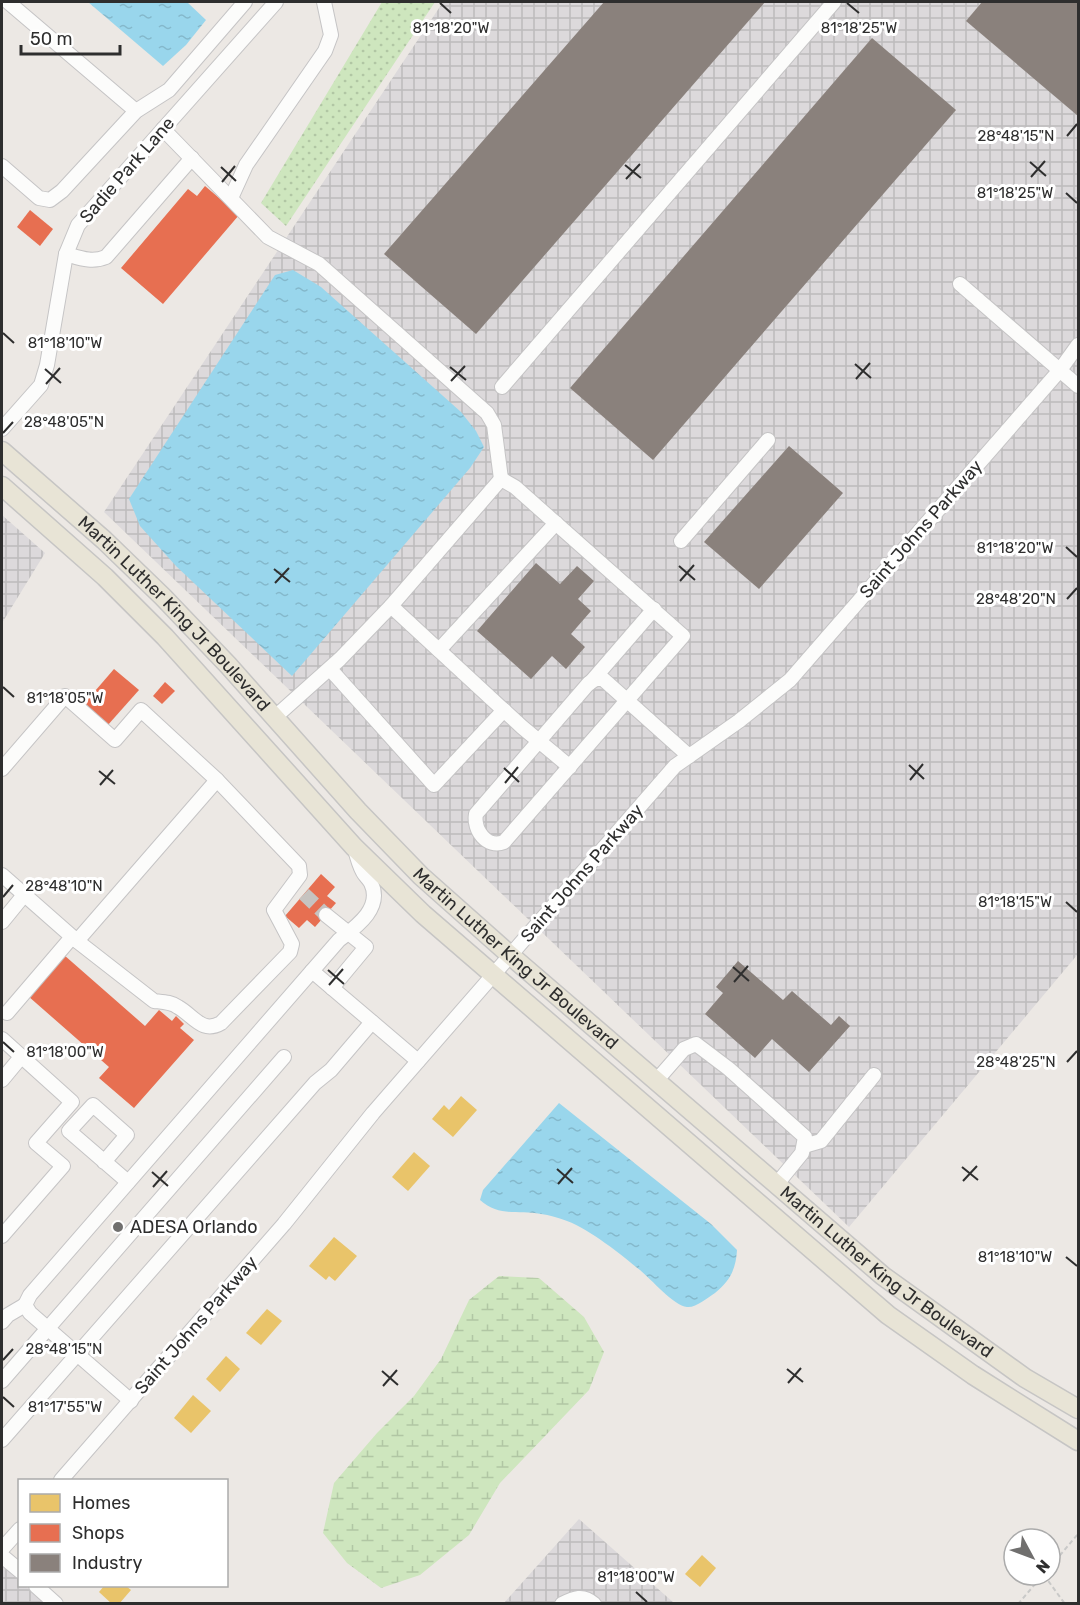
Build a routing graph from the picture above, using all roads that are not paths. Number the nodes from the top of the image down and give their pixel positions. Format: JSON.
{"nodes":[{"id":1,"x":8,"y":2,"type":"edge"},
{"id":2,"x":245,"y":2,"type":"edge"},
{"id":3,"x":276,"y":2,"type":"edge"},
{"id":4,"x":324,"y":2,"type":"edge"},
{"id":5,"x":834,"y":2,"type":"edge"},
{"id":6,"x":136,"y":111,"type":"junction"},
{"id":7,"x":163,"y":129,"type":"junction"},
{"id":8,"x":192,"y":158,"type":"junction"},
{"id":9,"x":2,"y":166,"type":"edge"},
{"id":10,"x":231,"y":198,"type":"junction"},
{"id":11,"x":66,"y":254,"type":"junction"},
{"id":12,"x":960,"y":284,"type":"dead end"},
{"id":13,"x":1078,"y":345,"type":"edge"},
{"id":14,"x":1060,"y":370,"type":"junction"},
{"id":15,"x":1078,"y":386,"type":"edge"},
{"id":16,"x":502,"y":387,"type":"dead end"},
{"id":17,"x":2,"y":429,"type":"edge"},
{"id":18,"x":768,"y":440,"type":"dead end"},
{"id":19,"x":2,"y":451,"type":"edge"},
{"id":20,"x":501,"y":480,"type":"junction"},
{"id":21,"x":2,"y":486,"type":"edge"},
{"id":22,"x":556,"y":523,"type":"junction"},
{"id":23,"x":681,"y":541,"type":"dead end"},
{"id":24,"x":390,"y":606,"type":"junction"},
{"id":25,"x":654,"y":609,"type":"junction"},
{"id":26,"x":439,"y":650,"type":"junction"},
{"id":27,"x":330,"y":669,"type":"junction"},
{"id":28,"x":590,"y":683,"type":"junction"},
{"id":29,"x":627,"y":701,"type":"junction"},
{"id":30,"x":504,"y":710,"type":"junction"},
{"id":31,"x":278,"y":723,"type":"junction"},
{"id":32,"x":539,"y":742,"type":"junction"},
{"id":33,"x":689,"y":756,"type":"junction"},
{"id":34,"x":276,"y":761,"type":"junction"},
{"id":35,"x":570,"y":767,"type":"junction"},
{"id":36,"x":2,"y":769,"type":"edge"},
{"id":37,"x":217,"y":780,"type":"junction"},
{"id":38,"x":354,"y":847,"type":"junction"},
{"id":39,"x":2,"y":875,"type":"edge"},
{"id":40,"x":294,"y":884,"type":"junction"},
{"id":41,"x":304,"y":894,"type":"tunnel mouth"},
{"id":42,"x":24,"y":895,"type":"junction"},
{"id":43,"x":326,"y":915,"type":"tunnel mouth"},
{"id":44,"x":2,"y":922,"type":"edge"},
{"id":45,"x":349,"y":932,"type":"junction"},
{"id":46,"x":74,"y":939,"type":"junction"},
{"id":47,"x":510,"y":955,"type":"junction"},
{"id":48,"x":312,"y":971,"type":"junction"},
{"id":49,"x":493,"y":975,"type":"junction"},
{"id":50,"x":332,"y":988,"type":"junction"},
{"id":51,"x":3,"y":1014,"type":"edge"},
{"id":52,"x":372,"y":1022,"type":"junction"},
{"id":53,"x":2,"y":1039,"type":"edge"},
{"id":54,"x":21,"y":1057,"type":"junction"},
{"id":55,"x":285,"y":1058,"type":"dead end"},
{"id":56,"x":418,"y":1061,"type":"junction"},
{"id":57,"x":874,"y":1075,"type":"dead end"},
{"id":58,"x":2,"y":1080,"type":"edge"},
{"id":59,"x":656,"y":1081,"type":"junction"},
{"id":60,"x":670,"y":1128,"type":"junction"},
{"id":61,"x":804,"y":1146,"type":"junction"},
{"id":62,"x":104,"y":1162,"type":"dead end"},
{"id":63,"x":128,"y":1182,"type":"junction"},
{"id":64,"x":776,"y":1185,"type":"junction"},
{"id":65,"x":2,"y":1236,"type":"edge"},
{"id":66,"x":25,"y":1305,"type":"junction"},
{"id":67,"x":2,"y":1322,"type":"edge"},
{"id":68,"x":47,"y":1328,"type":"junction"},
{"id":69,"x":77,"y":1354,"type":"junction"},
{"id":70,"x":2,"y":1381,"type":"edge"},
{"id":71,"x":131,"y":1401,"type":"junction"},
{"id":72,"x":1078,"y":1409,"type":"edge"},
{"id":73,"x":2,"y":1440,"type":"edge"},
{"id":74,"x":1078,"y":1441,"type":"edge"},
{"id":75,"x":62,"y":1479,"type":"edge"},
{"id":76,"x":18,"y":1531,"type":"edge"},
{"id":77,"x":2,"y":1549,"type":"edge"},
{"id":78,"x":2,"y":1556,"type":"edge"},
{"id":79,"x":18,"y":1570,"type":"edge"},
{"id":80,"x":37,"y":1587,"type":"edge"},
{"id":81,"x":56,"y":1604,"type":"edge"},
{"id":82,"x":562,"y":1604,"type":"edge"},
{"id":83,"x":594,"y":1604,"type":"edge"}],
"edges":[{"from":1,"to":6,"type":"street"},
{"from":2,"to":6,"type":"street"},
{"from":3,"to":7,"type":"street","name":"Sadie Park Lane"},
{"from":4,"to":10,"type":"street"},
{"from":5,"to":16,"type":"street"},
{"from":6,"to":9,"type":"street"},
{"from":7,"to":8,"type":"street"},
{"from":7,"to":11,"type":"street","name":"Sadie Park Lane"},
{"from":8,"to":10,"type":"street"},
{"from":8,"to":11,"type":"street"},
{"from":10,"to":20,"type":"street"},
{"from":11,"to":17,"type":"street","name":"Sadie Park Lane"},
{"from":12,"to":14,"type":"street"},
{"from":13,"to":14,"type":"street","name":"Saint Johns Parkway"},
{"from":14,"to":15,"type":"street"},
{"from":14,"to":33,"type":"street","name":"Saint Johns Parkway"},
{"from":18,"to":23,"type":"street"},
{"from":19,"to":31,"type":"main road","name":"Martin Luther King Jr Boulevard"},
{"from":20,"to":22,"type":"street"},
{"from":20,"to":24,"type":"street"},
{"from":21,"to":34,"type":"main road","name":"Martin Luther King Jr Boulevard"},
{"from":22,"to":25,"type":"street"},
{"from":22,"to":26,"type":"street"},
{"from":24,"to":26,"type":"street"},
{"from":24,"to":27,"type":"street"},
{"from":25,"to":28,"type":"street"},
{"from":25,"to":29,"type":"street"},
{"from":26,"to":30,"type":"street"},
{"from":27,"to":30,"type":"street"},
{"from":27,"to":31,"type":"street"},
{"from":28,"to":29,"type":"street"},
{"from":28,"to":32,"type":"street"},
{"from":29,"to":33,"type":"street"},
{"from":29,"to":35,"type":"street"},
{"from":30,"to":32,"type":"street"},
{"from":31,"to":34,"type":"main road"},
{"from":31,"to":47,"type":"main road","name":"Martin Luther King Jr Boulevard"},
{"from":32,"to":35,"type":"street"},
{"from":32,"to":35,"type":"street"},
{"from":33,"to":47,"type":"street","name":"Saint Johns Parkway"},
{"from":34,"to":38,"type":"main road","name":"Martin Luther King Jr Boulevard"},
{"from":36,"to":37,"type":"street"},
{"from":37,"to":40,"type":"street"},
{"from":37,"to":46,"type":"street"},
{"from":38,"to":45,"type":"street"},
{"from":38,"to":49,"type":"main road","name":"Martin Luther King Jr Boulevard"},
{"from":39,"to":42,"type":"street"},
{"from":40,"to":41,"type":"street"},
{"from":40,"to":46,"type":"street"},
{"from":42,"to":44,"type":"street"},
{"from":42,"to":46,"type":"street"},
{"from":43,"to":45,"type":"street"},
{"from":45,"to":48,"type":"street"},
{"from":45,"to":50,"type":"street"},
{"from":46,"to":51,"type":"street"},
{"from":47,"to":49,"type":"street","name":"Saint Johns Parkway"},
{"from":47,"to":59,"type":"main road","name":"Martin Luther King Jr Boulevard"},
{"from":48,"to":50,"type":"street"},
{"from":48,"to":63,"type":"street"},
{"from":49,"to":56,"type":"street","name":"Saint Johns Parkway"},
{"from":49,"to":60,"type":"main road","name":"Martin Luther King Jr Boulevard"},
{"from":50,"to":52,"type":"street"},
{"from":52,"to":56,"type":"street"},
{"from":52,"to":69,"type":"street"},
{"from":53,"to":54,"type":"street"},
{"from":54,"to":58,"type":"street"},
{"from":54,"to":65,"type":"street"},
{"from":55,"to":68,"type":"street"},
{"from":56,"to":71,"type":"street","name":"Saint Johns Parkway"},
{"from":57,"to":61,"type":"street"},
{"from":59,"to":61,"type":"street"},
{"from":59,"to":64,"type":"main road","name":"Martin Luther King Jr Boulevard"},
{"from":60,"to":64,"type":"main road"},
{"from":60,"to":74,"type":"main road","name":"Martin Luther King Jr Boulevard"},
{"from":61,"to":64,"type":"street"},
{"from":62,"to":63,"type":"street"},
{"from":63,"to":66,"type":"street"},
{"from":64,"to":72,"type":"main road","name":"Martin Luther King Jr Boulevard"},
{"from":66,"to":67,"type":"street"},
{"from":66,"to":68,"type":"street"},
{"from":68,"to":69,"type":"street"},
{"from":68,"to":70,"type":"street"},
{"from":69,"to":71,"type":"street"},
{"from":69,"to":73,"type":"street"},
{"from":71,"to":75,"type":"street","name":"Saint Johns Parkway"},
{"from":76,"to":77,"type":"street"},
{"from":78,"to":79,"type":"street"},
{"from":80,"to":81,"type":"street"},
{"from":82,"to":83,"type":"street"}]}
